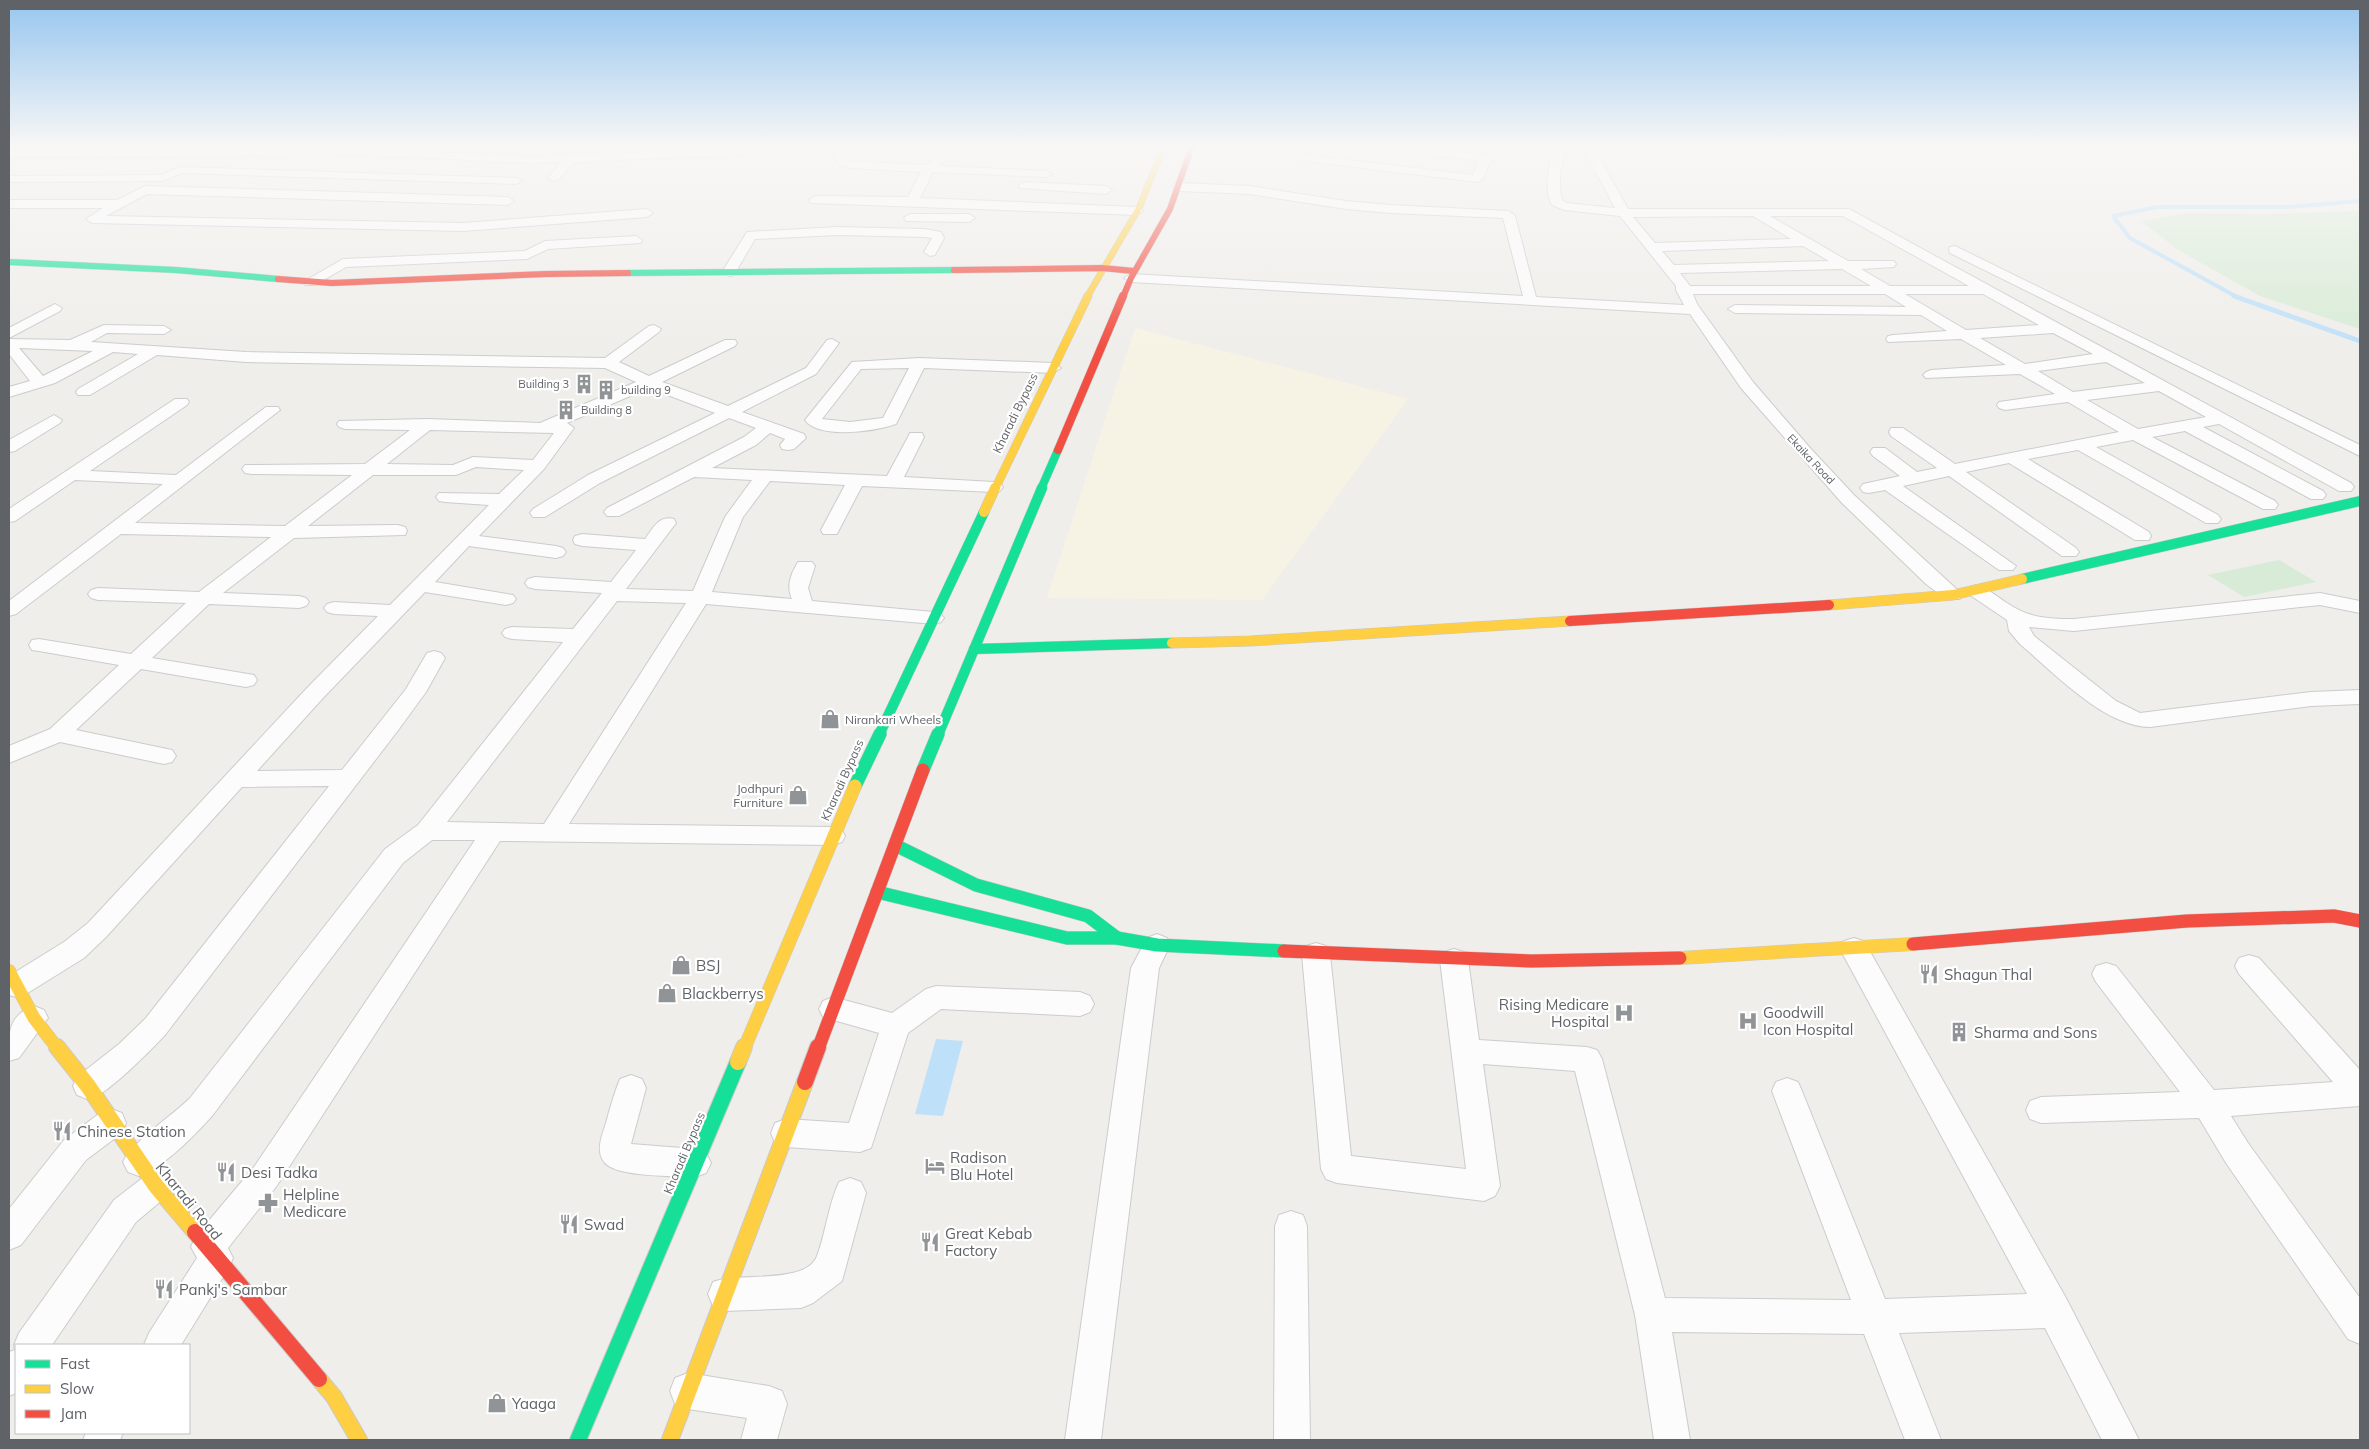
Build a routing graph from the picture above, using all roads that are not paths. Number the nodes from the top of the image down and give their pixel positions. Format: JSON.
{"nodes":[{"id":1,"x":1624,"y":213,"type":"edge"},
{"id":2,"x":1700,"y":213,"type":"edge"},
{"id":3,"x":102,"y":214,"type":"edge"},
{"id":4,"x":356,"y":214,"type":"edge"},
{"id":5,"x":498,"y":214,"type":"edge"},
{"id":6,"x":507,"y":214,"type":"edge"},
{"id":7,"x":628,"y":214,"type":"edge"},
{"id":8,"x":1135,"y":214,"type":"edge"},
{"id":9,"x":1167,"y":214,"type":"edge"},
{"id":10,"x":1498,"y":214,"type":"edge"},
{"id":11,"x":1756,"y":214,"type":"edge"},
{"id":12,"x":1848,"y":214,"type":"edge"},
{"id":13,"x":495,"y":218,"type":"junction"},
{"id":14,"x":910,"y":218,"type":"dead end"},
{"id":15,"x":985,"y":218,"type":"dead end"},
{"id":16,"x":1011,"y":218,"type":"dead end"},
{"id":17,"x":1130,"y":223,"type":"junction"},
{"id":18,"x":636,"y":240,"type":"dead end"},
{"id":19,"x":1804,"y":242,"type":"junction"},
{"id":20,"x":479,"y":243,"type":"dead end"},
{"id":21,"x":1738,"y":244,"type":"junction"},
{"id":22,"x":416,"y":246,"type":"dead end"},
{"id":23,"x":1652,"y":247,"type":"junction"},
{"id":24,"x":1954,"y":250,"type":"dead end"},
{"id":25,"x":930,"y":252,"type":"dead end"},
{"id":26,"x":467,"y":257,"type":"junction"},
{"id":27,"x":404,"y":260,"type":"junction"},
{"id":28,"x":9,"y":262,"type":"edge"},
{"id":29,"x":1889,"y":264,"type":"dead end"},
{"id":30,"x":1843,"y":265,"type":"junction"},
{"id":31,"x":2013,"y":268,"type":"dead end"},
{"id":32,"x":1670,"y":269,"type":"junction"},
{"id":33,"x":1995,"y":270,"type":"junction"},
{"id":34,"x":729,"y":272,"type":"junction"},
{"id":35,"x":1100,"y":272,"type":"junction"},
{"id":36,"x":1132,"y":275,"type":"junction"},
{"id":37,"x":310,"y":282,"type":"junction"},
{"id":38,"x":1885,"y":289,"type":"junction"},
{"id":39,"x":1985,"y":290,"type":"junction"},
{"id":40,"x":1530,"y":296,"type":"junction"},
{"id":41,"x":1689,"y":301,"type":"junction"},
{"id":42,"x":55,"y":308,"type":"dead end"},
{"id":43,"x":1735,"y":309,"type":"dead end"},
{"id":44,"x":1924,"y":311,"type":"junction"},
{"id":45,"x":2056,"y":328,"type":"junction"},
{"id":46,"x":654,"y":329,"type":"dead end"},
{"id":47,"x":164,"y":330,"type":"dead end"},
{"id":48,"x":9,"y":334,"type":"edge"},
{"id":49,"x":1963,"y":335,"type":"junction"},
{"id":50,"x":1893,"y":340,"type":"dead end"},
{"id":51,"x":730,"y":343,"type":"dead end"},
{"id":52,"x":832,"y":343,"type":"dead end"},
{"id":53,"x":9,"y":344,"type":"edge"},
{"id":54,"x":73,"y":345,"type":"junction"},
{"id":55,"x":110,"y":348,"type":"junction"},
{"id":56,"x":154,"y":352,"type":"junction"},
{"id":57,"x":2108,"y":357,"type":"junction"},
{"id":58,"x":608,"y":363,"type":"junction"},
{"id":59,"x":919,"y":363,"type":"junction"},
{"id":60,"x":28,"y":367,"type":"junction"},
{"id":61,"x":1053,"y":368,"type":"junction"},
{"id":62,"x":2020,"y":368,"type":"junction"},
{"id":63,"x":9,"y":373,"type":"edge"},
{"id":64,"x":1931,"y":376,"type":"dead end"},
{"id":65,"x":49,"y":380,"type":"junction"},
{"id":66,"x":649,"y":382,"type":"junction"},
{"id":67,"x":2162,"y":386,"type":"junction"},
{"id":68,"x":9,"y":392,"type":"edge"},
{"id":69,"x":84,"y":392,"type":"dead end"},
{"id":70,"x":2070,"y":397,"type":"junction"},
{"id":71,"x":181,"y":402,"type":"dead end"},
{"id":72,"x":2005,"y":405,"type":"dead end"},
{"id":73,"x":272,"y":410,"type":"dead end"},
{"id":74,"x":730,"y":412,"type":"junction"},
{"id":75,"x":2221,"y":419,"type":"junction"},
{"id":76,"x":54,"y":420,"type":"dead end"},
{"id":77,"x":346,"y":424,"type":"dead end"},
{"id":78,"x":428,"y":424,"type":"junction"},
{"id":79,"x":2187,"y":425,"type":"junction"},
{"id":80,"x":768,"y":427,"type":"junction"},
{"id":81,"x":542,"y":428,"type":"junction"},
{"id":82,"x":1897,"y":432,"type":"dead end"},
{"id":83,"x":2134,"y":434,"type":"junction"},
{"id":84,"x":916,"y":437,"type":"dead end"},
{"id":85,"x":2079,"y":444,"type":"junction"},
{"id":86,"x":788,"y":445,"type":"dead end"},
{"id":87,"x":9,"y":448,"type":"edge"},
{"id":88,"x":2360,"y":451,"type":"edge"},
{"id":89,"x":1879,"y":452,"type":"dead end"},
{"id":90,"x":2012,"y":457,"type":"junction"},
{"id":91,"x":538,"y":465,"type":"junction"},
{"id":92,"x":371,"y":468,"type":"junction"},
{"id":93,"x":251,"y":469,"type":"dead end"},
{"id":94,"x":1949,"y":470,"type":"junction"},
{"id":95,"x":692,"y":472,"type":"junction"},
{"id":96,"x":72,"y":475,"type":"junction"},
{"id":97,"x":765,"y":476,"type":"junction"},
{"id":98,"x":1914,"y":478,"type":"junction"},
{"id":99,"x":180,"y":480,"type":"junction"},
{"id":100,"x":856,"y":480,"type":"junction"},
{"id":101,"x":893,"y":482,"type":"junction"},
{"id":102,"x":1890,"y":485,"type":"junction"},
{"id":103,"x":2353,"y":485,"type":"edge"},
{"id":104,"x":994,"y":487,"type":"junction"},
{"id":105,"x":1869,"y":488,"type":"dead end"},
{"id":106,"x":2317,"y":495,"type":"junction"},
{"id":107,"x":445,"y":497,"type":"dead end"},
{"id":108,"x":2298,"y":499,"type":"dead end"},
{"id":109,"x":505,"y":500,"type":"junction"},
{"id":110,"x":2360,"y":501,"type":"edge"},
{"id":111,"x":2274,"y":504,"type":"joint"},
{"id":112,"x":2250,"y":510,"type":"dead end"},
{"id":113,"x":613,"y":512,"type":"dead end"},
{"id":114,"x":540,"y":513,"type":"dead end"},
{"id":115,"x":9,"y":517,"type":"edge"},
{"id":116,"x":2217,"y":518,"type":"joint"},
{"id":117,"x":667,"y":523,"type":"dead end"},
{"id":118,"x":2194,"y":523,"type":"dead end"},
{"id":119,"x":118,"y":528,"type":"junction"},
{"id":120,"x":830,"y":530,"type":"dead end"},
{"id":121,"x":398,"y":531,"type":"dead end"},
{"id":122,"x":288,"y":532,"type":"junction"},
{"id":123,"x":2146,"y":534,"type":"joint"},
{"id":124,"x":465,"y":540,"type":"junction"},
{"id":125,"x":582,"y":540,"type":"dead end"},
{"id":126,"x":2123,"y":540,"type":"dead end"},
{"id":127,"x":650,"y":545,"type":"junction"},
{"id":128,"x":2074,"y":551,"type":"joint"},
{"id":129,"x":556,"y":552,"type":"dead end"},
{"id":130,"x":2051,"y":556,"type":"dead end"},
{"id":131,"x":2011,"y":565,"type":"joint"},
{"id":132,"x":805,"y":566,"type":"dead end"},
{"id":133,"x":1988,"y":570,"type":"dead end"},
{"id":134,"x":1951,"y":577,"type":"dead end"},
{"id":135,"x":1933,"y":580,"type":"junction"},
{"id":136,"x":1915,"y":582,"type":"dead end"},
{"id":137,"x":535,"y":583,"type":"dead end"},
{"id":138,"x":420,"y":585,"type":"junction"},
{"id":139,"x":1977,"y":591,"type":"junction"},
{"id":140,"x":613,"y":592,"type":"junction"},
{"id":141,"x":98,"y":594,"type":"dead end"},
{"id":142,"x":1953,"y":595,"type":"junction"},
{"id":143,"x":700,"y":597,"type":"junction"},
{"id":144,"x":204,"y":598,"type":"junction"},
{"id":145,"x":506,"y":599,"type":"dead end"},
{"id":146,"x":299,"y":602,"type":"dead end"},
{"id":147,"x":2360,"y":607,"type":"edge"},
{"id":148,"x":334,"y":608,"type":"dead end"},
{"id":149,"x":808,"y":608,"type":"junction"},
{"id":150,"x":9,"y":610,"type":"edge"},
{"id":151,"x":395,"y":611,"type":"junction"},
{"id":152,"x":934,"y":618,"type":"junction"},
{"id":153,"x":2017,"y":620,"type":"junction"},
{"id":154,"x":1235,"y":629,"type":"dead end"},
{"id":155,"x":512,"y":633,"type":"dead end"},
{"id":156,"x":1108,"y":633,"type":"dead end"},
{"id":157,"x":579,"y":636,"type":"junction"},
{"id":158,"x":39,"y":645,"type":"dead end"},
{"id":159,"x":974,"y":649,"type":"junction"},
{"id":160,"x":434,"y":658,"type":"dead end"},
{"id":161,"x":136,"y":661,"type":"junction"},
{"id":162,"x":246,"y":680,"type":"dead end"},
{"id":163,"x":2360,"y":697,"type":"edge"},
{"id":164,"x":58,"y":734,"type":"junction"},
{"id":165,"x":9,"y":755,"type":"edge"},
{"id":166,"x":164,"y":756,"type":"dead end"},
{"id":167,"x":348,"y":778,"type":"junction"},
{"id":168,"x":235,"y":779,"type":"junction"},
{"id":169,"x":427,"y":831,"type":"junction"},
{"id":170,"x":494,"y":831,"type":"junction"},
{"id":171,"x":551,"y":832,"type":"junction"},
{"id":172,"x":833,"y":836,"type":"junction"},
{"id":173,"x":895,"y":845,"type":"junction"},
{"id":174,"x":877,"y":892,"type":"junction"},
{"id":175,"x":2360,"y":921,"type":"edge"},
{"id":176,"x":1117,"y":938,"type":"junction"},
{"id":177,"x":1156,"y":945,"type":"junction"},
{"id":178,"x":1854,"y":949,"type":"junction"},
{"id":179,"x":1316,"y":954,"type":"junction"},
{"id":180,"x":1454,"y":960,"type":"junction"},
{"id":181,"x":2249,"y":966,"type":"dead end"},
{"id":182,"x":2106,"y":974,"type":"dead end"},
{"id":183,"x":12,"y":979,"type":"edge"},
{"id":184,"x":1080,"y":1004,"type":"dead end"},
{"id":185,"x":833,"y":1009,"type":"junction"},
{"id":186,"x":34,"y":1018,"type":"junction"},
{"id":187,"x":896,"y":1026,"type":"junction"},
{"id":188,"x":9,"y":1049,"type":"edge"},
{"id":189,"x":1466,"y":1051,"type":"junction"},
{"id":190,"x":88,"y":1086,"type":"junction"},
{"id":191,"x":632,"y":1088,"type":"dead end"},
{"id":192,"x":1787,"y":1091,"type":"dead end"},
{"id":193,"x":2360,"y":1092,"type":"edge"},
{"id":194,"x":2207,"y":1104,"type":"junction"},
{"id":195,"x":2040,"y":1110,"type":"dead end"},
{"id":196,"x":111,"y":1123,"type":"junction"},
{"id":197,"x":786,"y":1133,"type":"junction"},
{"id":198,"x":695,"y":1163,"type":"junction"},
{"id":199,"x":147,"y":1174,"type":"junction"},
{"id":200,"x":850,"y":1193,"type":"dead end"},
{"id":201,"x":1291,"y":1226,"type":"dead end"},
{"id":202,"x":9,"y":1234,"type":"edge"},
{"id":203,"x":212,"y":1252,"type":"junction"},
{"id":204,"x":725,"y":1294,"type":"junction"},
{"id":205,"x":2054,"y":1310,"type":"junction"},
{"id":206,"x":1652,"y":1316,"type":"junction"},
{"id":207,"x":1875,"y":1317,"type":"junction"},
{"id":208,"x":2360,"y":1328,"type":"edge"},
{"id":209,"x":32,"y":1344,"type":"edge"},
{"id":210,"x":162,"y":1344,"type":"edge"},
{"id":211,"x":688,"y":1391,"type":"junction"},
{"id":212,"x":358,"y":1440,"type":"edge"},
{"id":213,"x":578,"y":1440,"type":"edge"},
{"id":214,"x":670,"y":1440,"type":"edge"},
{"id":215,"x":759,"y":1440,"type":"edge"},
{"id":216,"x":1083,"y":1440,"type":"edge"},
{"id":217,"x":1292,"y":1440,"type":"edge"},
{"id":218,"x":1672,"y":1440,"type":"edge"},
{"id":219,"x":1923,"y":1440,"type":"edge"},
{"id":220,"x":2121,"y":1440,"type":"edge"}],
"edges":[{"from":1,"to":23,"type":"street","name":"Ekaika Road"},
{"from":2,"to":21,"type":"street"},
{"from":3,"to":13,"type":"street"},
{"from":4,"to":13,"type":"street"},
{"from":5,"to":13,"type":"street"},
{"from":6,"to":13,"type":"street"},
{"from":7,"to":13,"type":"street"},
{"from":8,"to":17,"type":"main road","name":"Kharadi Bypass"},
{"from":9,"to":36,"type":"main road"},
{"from":10,"to":40,"type":"street"},
{"from":11,"to":19,"type":"street"},
{"from":12,"to":39,"type":"street"},
{"from":14,"to":15,"type":"street"},
{"from":16,"to":17,"type":"street"},
{"from":17,"to":35,"type":"main road","name":"Kharadi Bypass"},
{"from":18,"to":26,"type":"street"},
{"from":19,"to":21,"type":"street"},
{"from":19,"to":30,"type":"street"},
{"from":20,"to":26,"type":"street"},
{"from":21,"to":23,"type":"street"},
{"from":22,"to":27,"type":"street"},
{"from":23,"to":32,"type":"street","name":"Ekaika Road"},
{"from":24,"to":33,"type":"street"},
{"from":25,"to":34,"type":"street"},
{"from":26,"to":27,"type":"street"},
{"from":27,"to":37,"type":"street"},
{"from":28,"to":37,"type":"main road"},
{"from":29,"to":30,"type":"street"},
{"from":30,"to":32,"type":"street"},
{"from":30,"to":38,"type":"street"},
{"from":31,"to":33,"type":"street"},
{"from":32,"to":41,"type":"street","name":"Ekaika Road"},
{"from":33,"to":88,"type":"street"},
{"from":34,"to":35,"type":"main road"},
{"from":34,"to":37,"type":"main road"},
{"from":35,"to":36,"type":"main road"},
{"from":35,"to":61,"type":"main road","name":"Kharadi Bypass"},
{"from":36,"to":40,"type":"street"},
{"from":36,"to":41,"type":"street"},
{"from":36,"to":159,"type":"main road"},
{"from":38,"to":39,"type":"street"},
{"from":38,"to":41,"type":"street"},
{"from":38,"to":44,"type":"street"},
{"from":39,"to":45,"type":"street"},
{"from":40,"to":41,"type":"street"},
{"from":41,"to":135,"type":"street","name":"Ekaika Road"},
{"from":42,"to":48,"type":"street"},
{"from":43,"to":44,"type":"street"},
{"from":44,"to":49,"type":"street"},
{"from":45,"to":49,"type":"street"},
{"from":45,"to":57,"type":"street"},
{"from":46,"to":58,"type":"street"},
{"from":47,"to":54,"type":"street"},
{"from":49,"to":50,"type":"street"},
{"from":49,"to":62,"type":"street"},
{"from":51,"to":66,"type":"street"},
{"from":52,"to":74,"type":"street"},
{"from":53,"to":54,"type":"street"},
{"from":53,"to":60,"type":"street"},
{"from":54,"to":55,"type":"street"},
{"from":55,"to":56,"type":"street"},
{"from":55,"to":65,"type":"street"},
{"from":56,"to":58,"type":"street"},
{"from":56,"to":69,"type":"street"},
{"from":57,"to":62,"type":"street"},
{"from":57,"to":67,"type":"street"},
{"from":58,"to":66,"type":"street"},
{"from":59,"to":59,"type":"street"},
{"from":59,"to":61,"type":"street"},
{"from":60,"to":63,"type":"street"},
{"from":60,"to":65,"type":"street"},
{"from":61,"to":104,"type":"main road","name":"Kharadi Bypass"},
{"from":62,"to":64,"type":"street"},
{"from":62,"to":70,"type":"street"},
{"from":65,"to":68,"type":"street"},
{"from":66,"to":74,"type":"street"},
{"from":66,"to":81,"type":"street"},
{"from":67,"to":70,"type":"street"},
{"from":67,"to":75,"type":"street"},
{"from":70,"to":72,"type":"street"},
{"from":70,"to":83,"type":"street"},
{"from":71,"to":96,"type":"street"},
{"from":73,"to":99,"type":"street"},
{"from":74,"to":80,"type":"street"},
{"from":74,"to":114,"type":"street"},
{"from":75,"to":79,"type":"street"},
{"from":75,"to":103,"type":"street"},
{"from":76,"to":87,"type":"street"},
{"from":77,"to":78,"type":"street"},
{"from":78,"to":81,"type":"street"},
{"from":78,"to":92,"type":"street"},
{"from":79,"to":83,"type":"street"},
{"from":79,"to":106,"type":"street"},
{"from":80,"to":86,"type":"street"},
{"from":80,"to":95,"type":"street"},
{"from":81,"to":91,"type":"street"},
{"from":82,"to":94,"type":"street"},
{"from":83,"to":85,"type":"street"},
{"from":83,"to":111,"type":"street"},
{"from":84,"to":101,"type":"street"},
{"from":85,"to":90,"type":"street"},
{"from":85,"to":116,"type":"street"},
{"from":89,"to":98,"type":"street"},
{"from":90,"to":94,"type":"street"},
{"from":90,"to":123,"type":"street"},
{"from":91,"to":92,"type":"street"},
{"from":91,"to":109,"type":"street"},
{"from":92,"to":93,"type":"street"},
{"from":92,"to":122,"type":"street"},
{"from":94,"to":98,"type":"street"},
{"from":94,"to":128,"type":"street"},
{"from":95,"to":97,"type":"street"},
{"from":95,"to":113,"type":"street"},
{"from":96,"to":99,"type":"street"},
{"from":96,"to":115,"type":"street"},
{"from":97,"to":100,"type":"street"},
{"from":97,"to":143,"type":"street"},
{"from":98,"to":102,"type":"street"},
{"from":99,"to":119,"type":"street"},
{"from":100,"to":101,"type":"street"},
{"from":100,"to":120,"type":"street"},
{"from":101,"to":104,"type":"street"},
{"from":102,"to":105,"type":"street"},
{"from":102,"to":131,"type":"street"},
{"from":103,"to":106,"type":"main road"},
{"from":104,"to":152,"type":"main road","name":"Kharadi Bypass"},
{"from":106,"to":108,"type":"main road"},
{"from":107,"to":109,"type":"street"},
{"from":109,"to":124,"type":"street"},
{"from":110,"to":139,"type":"main road"},
{"from":111,"to":112,"type":"main road"},
{"from":116,"to":118,"type":"main road"},
{"from":117,"to":127,"type":"street"},
{"from":119,"to":122,"type":"street"},
{"from":119,"to":150,"type":"street"},
{"from":121,"to":122,"type":"street"},
{"from":122,"to":144,"type":"street"},
{"from":123,"to":126,"type":"main road"},
{"from":124,"to":129,"type":"street"},
{"from":124,"to":138,"type":"street"},
{"from":125,"to":127,"type":"street"},
{"from":127,"to":140,"type":"street"},
{"from":128,"to":130,"type":"main road"},
{"from":131,"to":133,"type":"main road"},
{"from":132,"to":149,"type":"street"},
{"from":134,"to":135,"type":"main road"},
{"from":135,"to":136,"type":"main road"},
{"from":135,"to":142,"type":"street","name":"Ekaika Road"},
{"from":137,"to":140,"type":"street"},
{"from":138,"to":145,"type":"street"},
{"from":138,"to":151,"type":"street"},
{"from":139,"to":142,"type":"main road"},
{"from":139,"to":153,"type":"street"},
{"from":140,"to":143,"type":"street"},
{"from":140,"to":157,"type":"street"},
{"from":141,"to":144,"type":"street"},
{"from":142,"to":159,"type":"main road"},
{"from":143,"to":149,"type":"street"},
{"from":143,"to":171,"type":"street"},
{"from":144,"to":146,"type":"street"},
{"from":144,"to":161,"type":"street"},
{"from":147,"to":153,"type":"street"},
{"from":148,"to":151,"type":"street"},
{"from":149,"to":152,"type":"street"},
{"from":151,"to":168,"type":"street"},
{"from":152,"to":172,"type":"main road","name":"Kharadi Bypass"},
{"from":153,"to":163,"type":"street"},
{"from":154,"to":156,"type":"main road"},
{"from":155,"to":157,"type":"street"},
{"from":157,"to":169,"type":"street"},
{"from":158,"to":161,"type":"street"},
{"from":159,"to":173,"type":"main road"},
{"from":160,"to":167,"type":"street"},
{"from":161,"to":162,"type":"street"},
{"from":161,"to":164,"type":"street"},
{"from":164,"to":165,"type":"street"},
{"from":164,"to":166,"type":"street"},
{"from":167,"to":168,"type":"street"},
{"from":167,"to":190,"type":"street"},
{"from":168,"to":183,"type":"street"},
{"from":169,"to":170,"type":"street"},
{"from":169,"to":199,"type":"street"},
{"from":170,"to":171,"type":"street"},
{"from":170,"to":203,"type":"street"},
{"from":171,"to":172,"type":"street"},
{"from":172,"to":198,"type":"main road","name":"Kharadi Bypass"},
{"from":173,"to":174,"type":"main road"},
{"from":173,"to":176,"type":"main road"},
{"from":174,"to":176,"type":"main road"},
{"from":174,"to":185,"type":"main road"},
{"from":175,"to":178,"type":"main road"},
{"from":176,"to":177,"type":"main road"},
{"from":177,"to":179,"type":"main road"},
{"from":177,"to":216,"type":"street"},
{"from":178,"to":180,"type":"main road"},
{"from":178,"to":205,"type":"street"},
{"from":179,"to":180,"type":"main road"},
{"from":179,"to":189,"type":"street"},
{"from":180,"to":189,"type":"street"},
{"from":181,"to":193,"type":"street"},
{"from":182,"to":194,"type":"street"},
{"from":183,"to":186,"type":"main road","name":"Kharadi Road"},
{"from":184,"to":187,"type":"street"},
{"from":185,"to":187,"type":"street"},
{"from":185,"to":197,"type":"main road"},
{"from":186,"to":188,"type":"street"},
{"from":186,"to":190,"type":"main road","name":"Kharadi Road"},
{"from":187,"to":197,"type":"street"},
{"from":189,"to":206,"type":"street"},
{"from":190,"to":196,"type":"main road","name":"Kharadi Road"},
{"from":191,"to":198,"type":"street"},
{"from":192,"to":207,"type":"street"},
{"from":193,"to":194,"type":"street"},
{"from":194,"to":195,"type":"street"},
{"from":194,"to":208,"type":"street"},
{"from":196,"to":199,"type":"main road","name":"Kharadi Road"},
{"from":196,"to":202,"type":"street"},
{"from":197,"to":204,"type":"main road"},
{"from":198,"to":213,"type":"main road","name":"Kharadi Bypass"},
{"from":199,"to":203,"type":"main road","name":"Kharadi Road"},
{"from":199,"to":209,"type":"street"},
{"from":200,"to":204,"type":"street"},
{"from":201,"to":217,"type":"street"},
{"from":203,"to":210,"type":"street"},
{"from":203,"to":212,"type":"main road","name":"Kharadi Road"},
{"from":204,"to":211,"type":"main road"},
{"from":205,"to":207,"type":"street"},
{"from":205,"to":220,"type":"street"},
{"from":206,"to":207,"type":"street"},
{"from":206,"to":218,"type":"street"},
{"from":207,"to":219,"type":"street"},
{"from":211,"to":214,"type":"main road"},
{"from":211,"to":215,"type":"street"}]}
